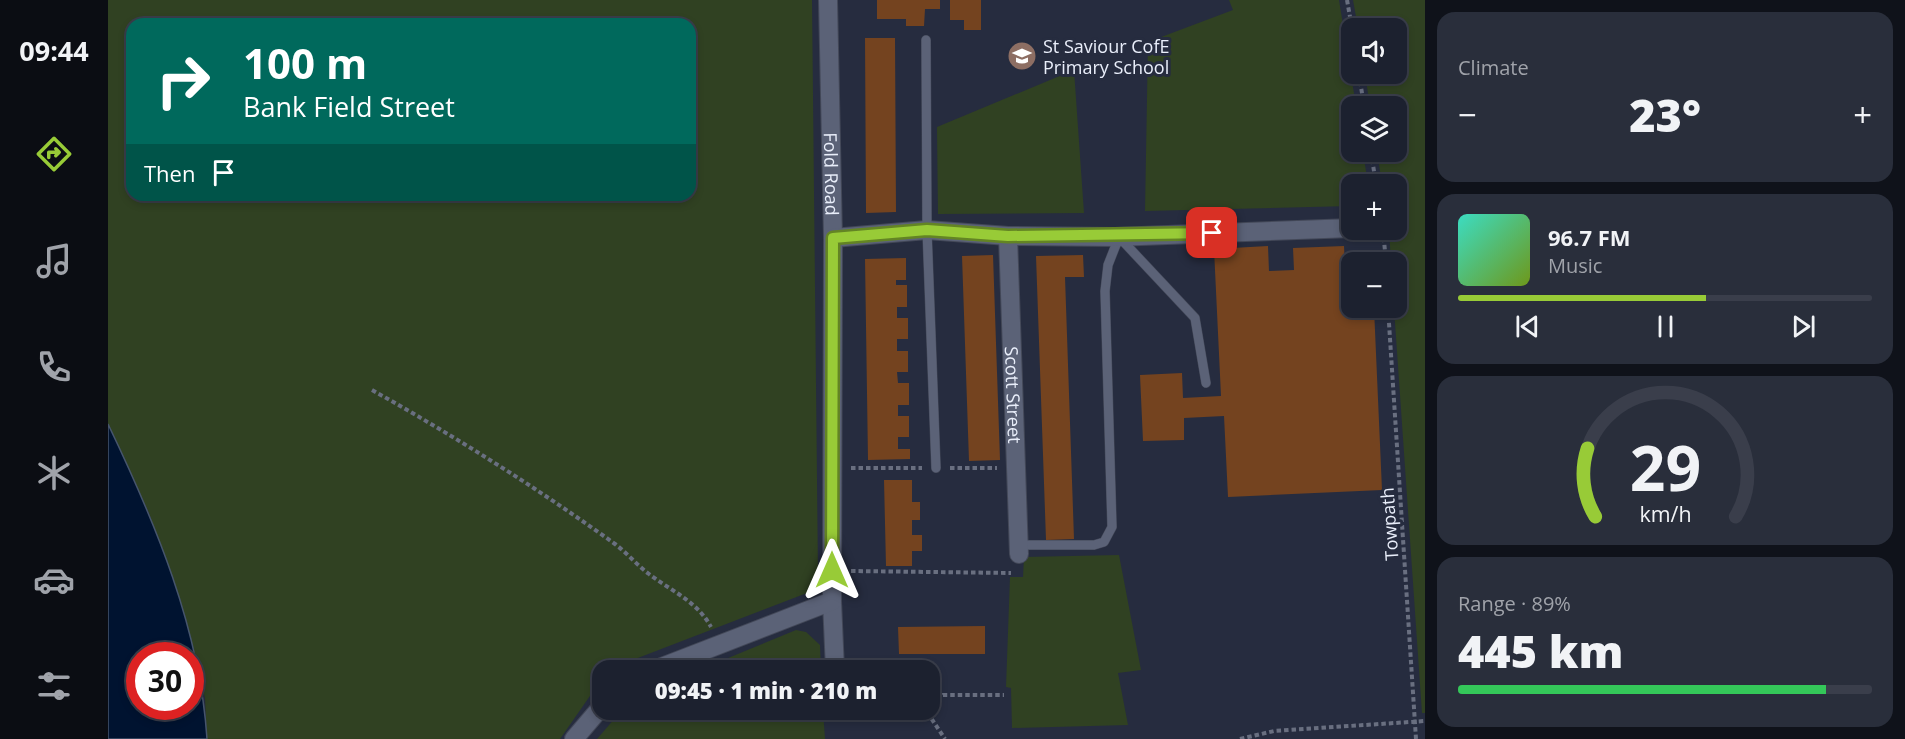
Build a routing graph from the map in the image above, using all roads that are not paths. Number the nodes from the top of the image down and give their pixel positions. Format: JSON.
{"nodes":[{"id":1,"x":828,"y":0,"type":"edge"},
{"id":2,"x":926,"y":40,"type":"dead end"},
{"id":3,"x":1341,"y":228,"type":"edge"},
{"id":4,"x":927,"y":230,"type":"junction"},
{"id":5,"x":1008,"y":236,"type":"junction"},
{"id":6,"x":1119,"y":237,"type":"junction"},
{"id":7,"x":833,"y":238,"type":"junction"},
{"id":8,"x":1206,"y":383,"type":"dead end"},
{"id":9,"x":936,"y":468,"type":"dead end"},
{"id":10,"x":1019,"y":550,"type":"joint"},
{"id":11,"x":832,"y":601,"type":"junction"},
{"id":12,"x":680,"y":660,"type":"edge"},
{"id":13,"x":835,"y":660,"type":"edge"},
{"id":14,"x":592,"y":718,"type":"edge"},
{"id":15,"x":574,"y":739,"type":"edge"}],
"edges":[{"from":1,"to":7,"type":"street","name":"Fold Road"},
{"from":2,"to":4,"type":"lane"},
{"from":3,"to":6,"type":"street"},
{"from":4,"to":5,"type":"street"},
{"from":4,"to":7,"type":"street"},
{"from":4,"to":9,"type":"lane"},
{"from":5,"to":6,"type":"street"},
{"from":5,"to":10,"type":"street","name":"Scott Street"},
{"from":6,"to":8,"type":"lane"},
{"from":6,"to":10,"type":"lane"},
{"from":7,"to":11,"type":"street","name":"Fold Road"},
{"from":11,"to":12,"type":"street"},
{"from":11,"to":13,"type":"street","name":"Fold Road"},
{"from":14,"to":15,"type":"street"}]}
